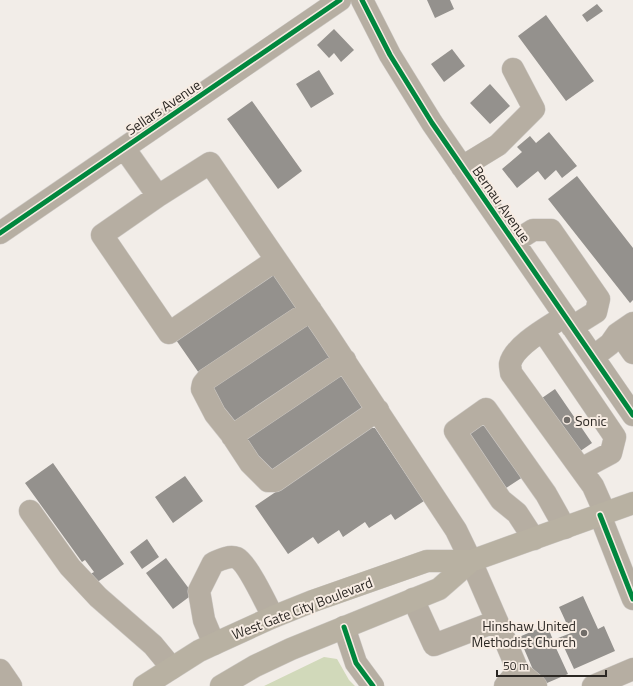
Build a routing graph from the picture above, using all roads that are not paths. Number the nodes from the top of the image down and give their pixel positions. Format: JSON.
{"nodes":[{"id":1,"x":340,"y":0,"type":"edge"},
{"id":2,"x":362,"y":0,"type":"edge"},
{"id":3,"x":513,"y":69,"type":"dead end"},
{"id":4,"x":124,"y":148,"type":"junction"},
{"id":5,"x":462,"y":167,"type":"junction"},
{"id":6,"x":158,"y":196,"type":"junction"},
{"id":7,"x":0,"y":233,"type":"edge"},
{"id":8,"x":514,"y":242,"type":"junction"},
{"id":9,"x":276,"y":260,"type":"junction"},
{"id":10,"x":311,"y":310,"type":"junction"},
{"id":11,"x":568,"y":321,"type":"junction"},
{"id":12,"x":626,"y":328,"type":"edge"},
{"id":13,"x":543,"y":331,"type":"junction"},
{"id":14,"x":633,"y":353,"type":"edge"},
{"id":15,"x":593,"y":357,"type":"junction"},
{"id":16,"x":345,"y":360,"type":"junction"},
{"id":17,"x":378,"y":410,"type":"junction"},
{"id":18,"x":633,"y":416,"type":"edge"},
{"id":19,"x":232,"y":436,"type":"junction"},
{"id":20,"x":581,"y":469,"type":"junction"},
{"id":21,"x":633,"y":503,"type":"edge"},
{"id":22,"x":30,"y":511,"type":"dead end"},
{"id":23,"x":602,"y":514,"type":"junction"},
{"id":24,"x":565,"y":528,"type":"junction"},
{"id":25,"x":534,"y":539,"type":"junction"},
{"id":26,"x":471,"y":561,"type":"junction"},
{"id":27,"x":413,"y":599,"type":"junction"},
{"id":28,"x":633,"y":599,"type":"edge"},
{"id":29,"x":273,"y":617,"type":"junction"},
{"id":30,"x":497,"y":621,"type":"junction"},
{"id":31,"x":344,"y":627,"type":"junction"},
{"id":32,"x":214,"y":644,"type":"junction"},
{"id":33,"x":172,"y":668,"type":"junction"},
{"id":34,"x":0,"y":670,"type":"edge"},
{"id":35,"x":626,"y":677,"type":"edge"},
{"id":36,"x":511,"y":679,"type":"edge"},
{"id":37,"x":11,"y":686,"type":"edge"},
{"id":38,"x":144,"y":686,"type":"edge"},
{"id":39,"x":221,"y":686,"type":"edge"},
{"id":40,"x":373,"y":686,"type":"edge"},
{"id":41,"x":536,"y":686,"type":"edge"},
{"id":42,"x":593,"y":686,"type":"edge"}],
"edges":[{"from":1,"to":4,"type":"street","name":"Sellars Avenue"},
{"from":2,"to":5,"type":"street","name":"Bernau Avenue"},
{"from":3,"to":5,"type":"street"},
{"from":4,"to":6,"type":"street"},
{"from":4,"to":7,"type":"street","name":"Sellars Avenue"},
{"from":5,"to":8,"type":"street","name":"Bernau Avenue"},
{"from":6,"to":9,"type":"street"},
{"from":6,"to":9,"type":"street"},
{"from":8,"to":11,"type":"street","name":"Bernau Avenue"},
{"from":8,"to":11,"type":"street"},
{"from":9,"to":10,"type":"street"},
{"from":10,"to":16,"type":"street"},
{"from":10,"to":19,"type":"street"},
{"from":11,"to":13,"type":"street"},
{"from":11,"to":15,"type":"street","name":"Bernau Avenue"},
{"from":12,"to":14,"type":"street"},
{"from":12,"to":15,"type":"street"},
{"from":13,"to":20,"type":"street"},
{"from":13,"to":20,"type":"street"},
{"from":15,"to":18,"type":"street","name":"Bernau Avenue"},
{"from":16,"to":17,"type":"street"},
{"from":16,"to":19,"type":"street"},
{"from":17,"to":19,"type":"street"},
{"from":17,"to":26,"type":"street"},
{"from":20,"to":23,"type":"street"},
{"from":21,"to":23,"type":"main road","name":"West Gate City Boulevard"},
{"from":22,"to":33,"type":"street"},
{"from":23,"to":24,"type":"main road","name":"West Gate City Boulevard"},
{"from":23,"to":28,"type":"street"},
{"from":24,"to":25,"type":"main road","name":"West Gate City Boulevard"},
{"from":24,"to":25,"type":"street"},
{"from":25,"to":26,"type":"main road","name":"West Gate City Boulevard"},
{"from":26,"to":27,"type":"main road","name":"West Gate City Boulevard"},
{"from":26,"to":29,"type":"main road","name":"West Gate City Boulevard"},
{"from":26,"to":30,"type":"street"},
{"from":27,"to":30,"type":"street"},
{"from":27,"to":31,"type":"main road","name":"West Gate City Boulevard"},
{"from":29,"to":32,"type":"main road","name":"West Gate City Boulevard"},
{"from":29,"to":32,"type":"street"},
{"from":30,"to":36,"type":"street"},
{"from":31,"to":39,"type":"main road","name":"West Gate City Boulevard"},
{"from":31,"to":40,"type":"street"},
{"from":32,"to":33,"type":"main road","name":"West Gate City Boulevard"},
{"from":33,"to":38,"type":"main road","name":"West Gate City Boulevard"},
{"from":34,"to":37,"type":"street"},
{"from":35,"to":42,"type":"street"},
{"from":36,"to":41,"type":"street"}]}
